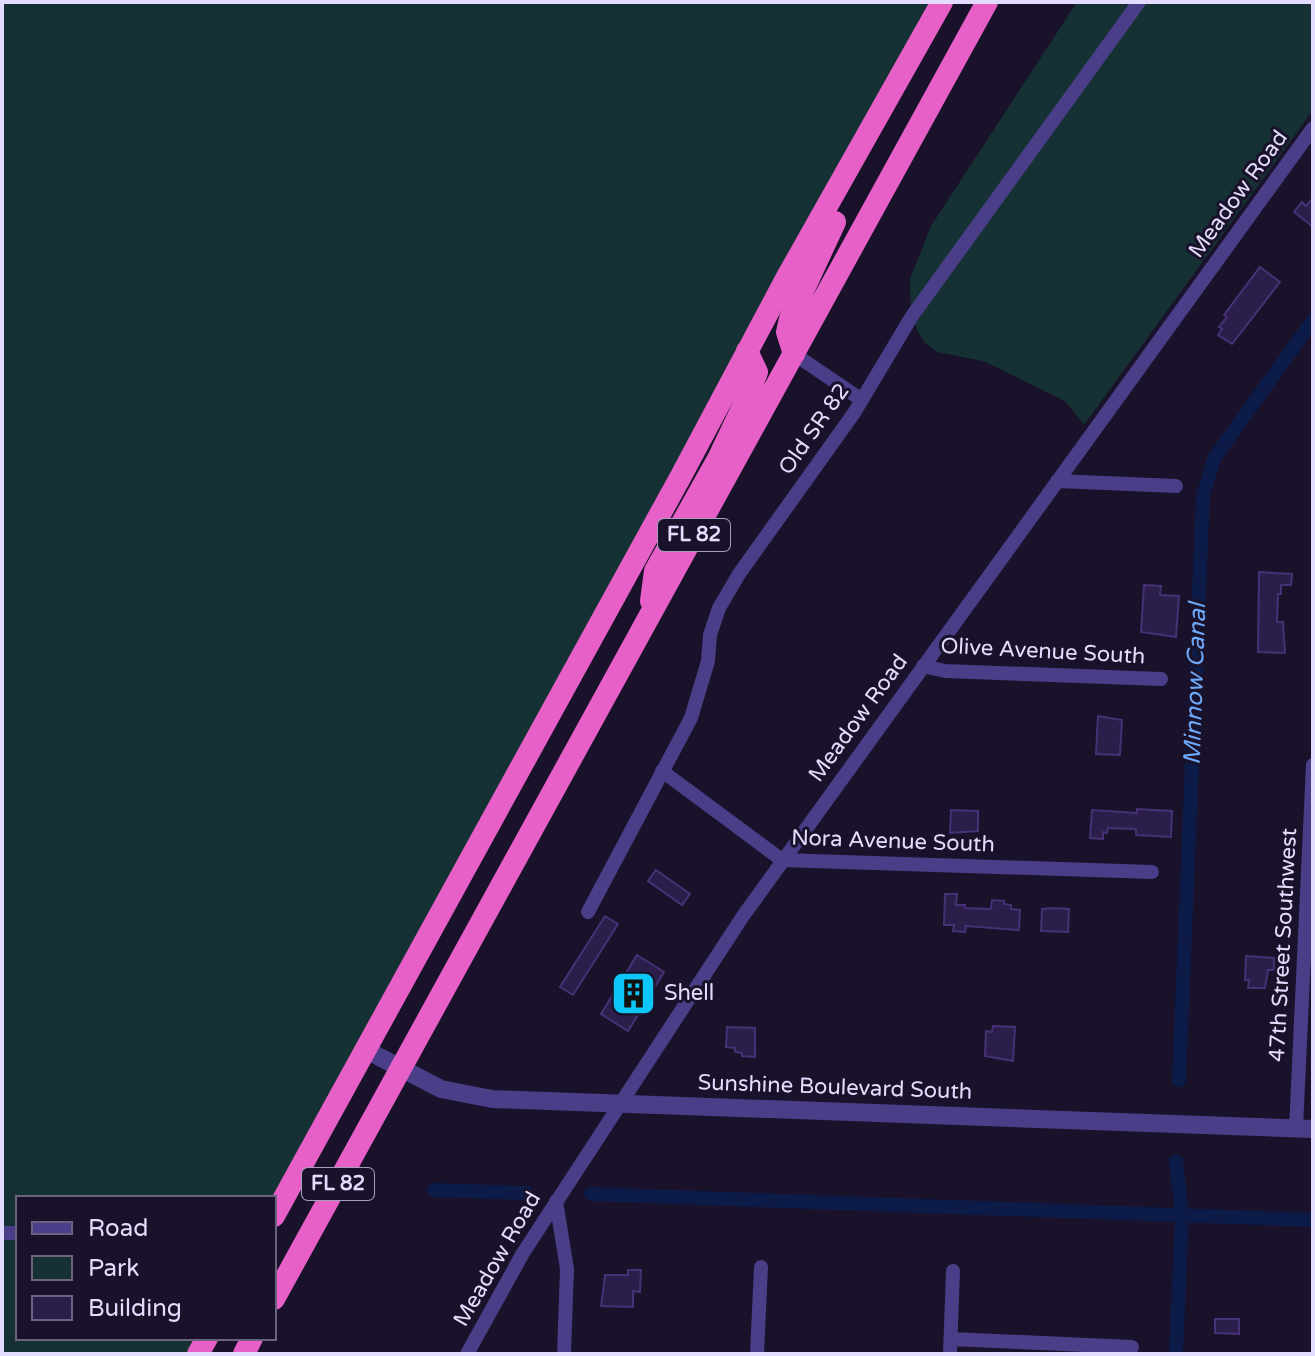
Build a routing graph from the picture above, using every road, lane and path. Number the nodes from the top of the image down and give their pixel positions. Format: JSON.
{"nodes":[{"id":1,"x":942,"y":2,"type":"edge"},
{"id":2,"x":987,"y":2,"type":"edge"},
{"id":3,"x":1139,"y":2,"type":"edge"},
{"id":4,"x":918,"y":45,"type":"junction"},
{"id":5,"x":1313,"y":128,"type":"edge"},
{"id":6,"x":747,"y":351,"type":"junction"},
{"id":7,"x":794,"y":354,"type":"junction"},
{"id":8,"x":862,"y":400,"type":"junction"},
{"id":9,"x":1057,"y":481,"type":"junction"},
{"id":10,"x":1176,"y":486,"type":"dead end"},
{"id":11,"x":649,"y":614,"type":"junction"},
{"id":12,"x":923,"y":666,"type":"junction"},
{"id":13,"x":1161,"y":679,"type":"dead end"},
{"id":14,"x":1313,"y":765,"type":"edge"},
{"id":15,"x":662,"y":771,"type":"junction"},
{"id":16,"x":782,"y":860,"type":"junction"},
{"id":17,"x":1152,"y":872,"type":"dead end"},
{"id":18,"x":588,"y":912,"type":"dead end"},
{"id":19,"x":1310,"y":917,"type":"edge"},
{"id":20,"x":366,"y":1050,"type":"junction"},
{"id":21,"x":402,"y":1069,"type":"junction"},
{"id":22,"x":620,"y":1103,"type":"junction"},
{"id":23,"x":1304,"y":1128,"type":"edge"},
{"id":24,"x":556,"y":1201,"type":"junction"},
{"id":25,"x":276,"y":1212,"type":"edge"},
{"id":26,"x":761,"y":1267,"type":"dead end"},
{"id":27,"x":953,"y":1271,"type":"dead end"},
{"id":28,"x":276,"y":1295,"type":"edge"},
{"id":29,"x":951,"y":1347,"type":"edge"},
{"id":30,"x":1132,"y":1347,"type":"dead end"},
{"id":31,"x":467,"y":1354,"type":"edge"},
{"id":32,"x":564,"y":1354,"type":"edge"},
{"id":33,"x":757,"y":1354,"type":"edge"}],
"edges":[{"from":1,"to":4,"type":"highway","number":"FL 82"},
{"from":2,"to":7,"type":"highway","number":"FL 82"},
{"from":3,"to":8,"type":"street","name":"Old SR 82"},
{"from":4,"to":6,"type":"highway","number":"FL 82"},
{"from":4,"to":7,"type":"highway"},
{"from":5,"to":9,"type":"street","name":"Meadow Road"},
{"from":6,"to":11,"type":"highway"},
{"from":6,"to":20,"type":"highway","number":"FL 82"},
{"from":7,"to":8,"type":"street"},
{"from":7,"to":11,"type":"highway","number":"FL 82"},
{"from":8,"to":15,"type":"street","name":"Old SR 82"},
{"from":9,"to":10,"type":"street"},
{"from":9,"to":12,"type":"street","name":"Meadow Road"},
{"from":11,"to":21,"type":"highway","number":"FL 82"},
{"from":12,"to":13,"type":"street","name":"Olive Avenue South"},
{"from":12,"to":16,"type":"street","name":"Meadow Road"},
{"from":14,"to":19,"type":"street","name":"47th Street Southwest"},
{"from":15,"to":16,"type":"street","name":"Nora Avenue South"},
{"from":15,"to":18,"type":"street","name":"Old SR 82"},
{"from":16,"to":17,"type":"street","name":"Nora Avenue South"},
{"from":16,"to":22,"type":"street","name":"Meadow Road"},
{"from":19,"to":23,"type":"street","name":"47th Street Southwest"},
{"from":20,"to":21,"type":"street","name":"Sunshine Boulevard South"},
{"from":20,"to":25,"type":"highway","number":"FL 82"},
{"from":21,"to":22,"type":"street","name":"Sunshine Boulevard South"},
{"from":21,"to":28,"type":"highway","number":"FL 82"},
{"from":22,"to":23,"type":"street","name":"Sunshine Boulevard South"},
{"from":22,"to":24,"type":"street","name":"Meadow Road"},
{"from":24,"to":31,"type":"street","name":"Meadow Road"},
{"from":24,"to":32,"type":"street"},
{"from":26,"to":33,"type":"street"},
{"from":27,"to":29,"type":"street"},
{"from":29,"to":30,"type":"street"}]}
